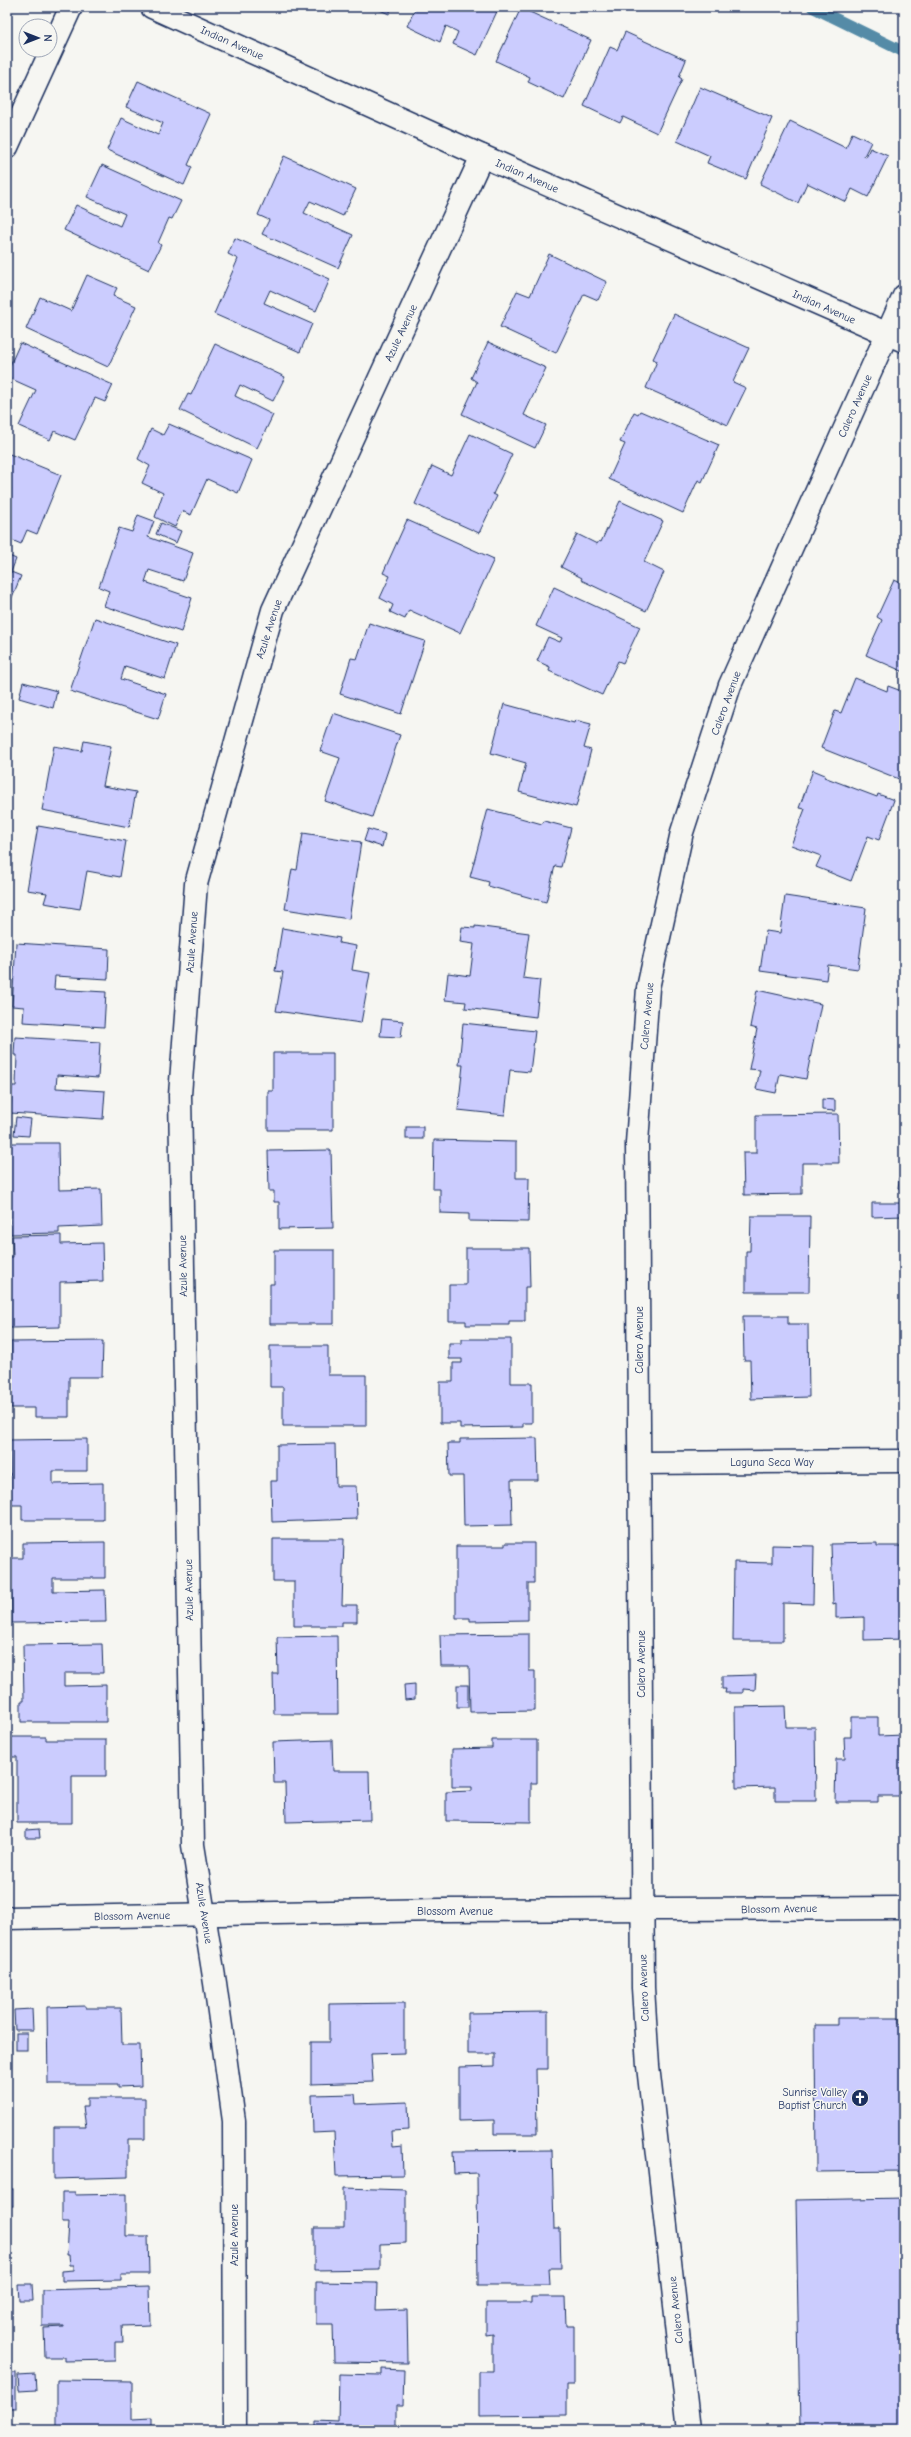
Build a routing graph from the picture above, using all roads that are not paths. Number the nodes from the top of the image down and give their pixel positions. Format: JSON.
{"nodes":[{"id":1,"x":71,"y":7,"type":"edge"},
{"id":2,"x":152,"y":7,"type":"edge"},
{"id":3,"x":7,"y":147,"type":"edge"},
{"id":4,"x":482,"y":156,"type":"junction"},
{"id":5,"x":904,"y":296,"type":"edge"},
{"id":6,"x":896,"y":338,"type":"edge"},
{"id":7,"x":904,"y":1462,"type":"edge"},
{"id":8,"x":640,"y":1463,"type":"junction"},
{"id":9,"x":904,"y":1908,"type":"edge"},
{"id":10,"x":643,"y":1910,"type":"junction"},
{"id":11,"x":205,"y":1914,"type":"junction"},
{"id":12,"x":7,"y":1918,"type":"edge"},
{"id":13,"x":235,"y":2430,"type":"edge"},
{"id":14,"x":689,"y":2430,"type":"edge"}],
"edges":[{"from":1,"to":3,"type":"street"},
{"from":2,"to":4,"type":"street","name":"Indian Avenue"},
{"from":4,"to":6,"type":"street","name":"Indian Avenue"},
{"from":4,"to":11,"type":"street","name":"Azule Avenue"},
{"from":5,"to":6,"type":"street","name":"Calero Avenue"},
{"from":6,"to":8,"type":"street","name":"Calero Avenue"},
{"from":7,"to":8,"type":"street","name":"Laguna Seca Way"},
{"from":8,"to":10,"type":"street","name":"Calero Avenue"},
{"from":9,"to":10,"type":"street","name":"Blossom Avenue"},
{"from":10,"to":11,"type":"street","name":"Blossom Avenue"},
{"from":10,"to":14,"type":"street","name":"Calero Avenue"},
{"from":11,"to":12,"type":"street","name":"Blossom Avenue"},
{"from":11,"to":13,"type":"street","name":"Azule Avenue"}]}
